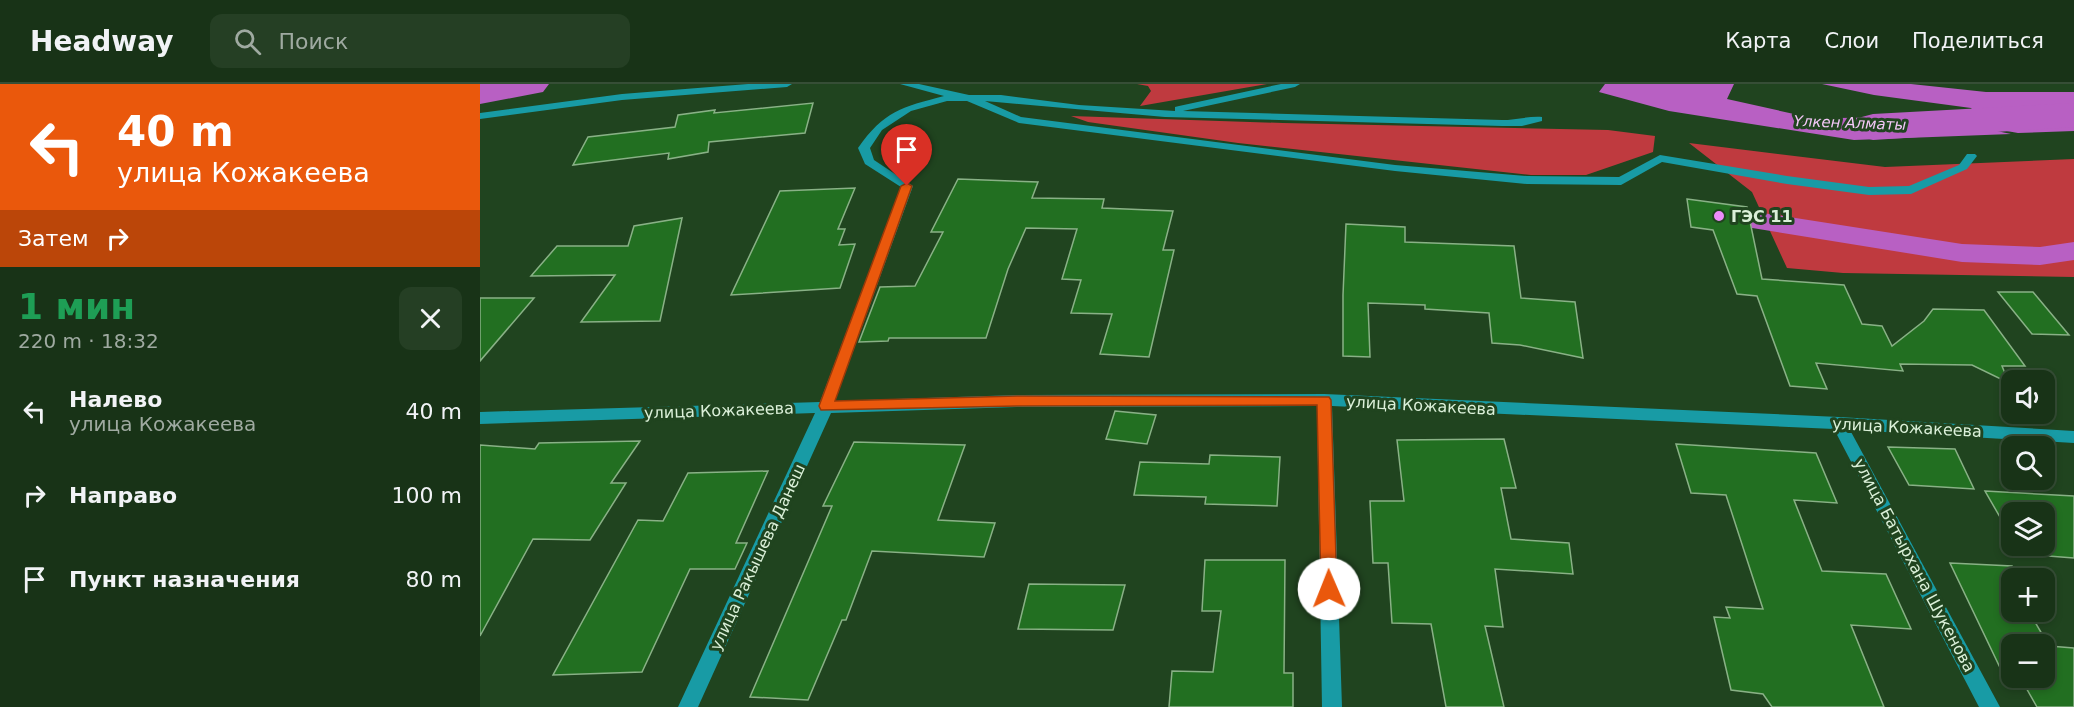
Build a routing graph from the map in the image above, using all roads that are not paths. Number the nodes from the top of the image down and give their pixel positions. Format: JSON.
{"nodes":[{"id":1,"x":787,"y":84,"type":"edge"},
{"id":2,"x":905,"y":84,"type":"edge"},
{"id":3,"x":1295,"y":84,"type":"edge"},
{"id":4,"x":969,"y":98,"type":"junction"},
{"id":5,"x":1165,"y":114,"type":"junction"},
{"id":6,"x":480,"y":116,"type":"edge"},
{"id":7,"x":1538,"y":119,"type":"dead end"},
{"id":8,"x":1971,"y":156,"type":"dead end"},
{"id":9,"x":1324,"y":400,"type":"junction"},
{"id":10,"x":826,"y":406,"type":"junction"},
{"id":11,"x":480,"y":418,"type":"edge"},
{"id":12,"x":1839,"y":423,"type":"junction"},
{"id":13,"x":2074,"y":437,"type":"edge"},
{"id":14,"x":688,"y":707,"type":"edge"},
{"id":15,"x":1332,"y":707,"type":"edge"},
{"id":16,"x":1990,"y":707,"type":"edge"}],
"edges":[{"from":1,"to":6,"type":"street"},
{"from":2,"to":4,"type":"street"},
{"from":3,"to":5,"type":"street"},
{"from":4,"to":5,"type":"street"},
{"from":4,"to":8,"type":"street"},
{"from":4,"to":10,"type":"street","name":"улица Ракышева Данеш"},
{"from":5,"to":7,"type":"street"},
{"from":9,"to":10,"type":"street","name":"улица Кожакеева"},
{"from":9,"to":12,"type":"street","name":"улица Кожакеева"},
{"from":9,"to":15,"type":"street"},
{"from":10,"to":11,"type":"street","name":"улица Кожакеева"},
{"from":10,"to":14,"type":"street","name":"улица Ракышева Данеш"},
{"from":12,"to":13,"type":"street","name":"улица Кожакеева"},
{"from":12,"to":16,"type":"street","name":"улица Батырхана Шукенова"}]}
